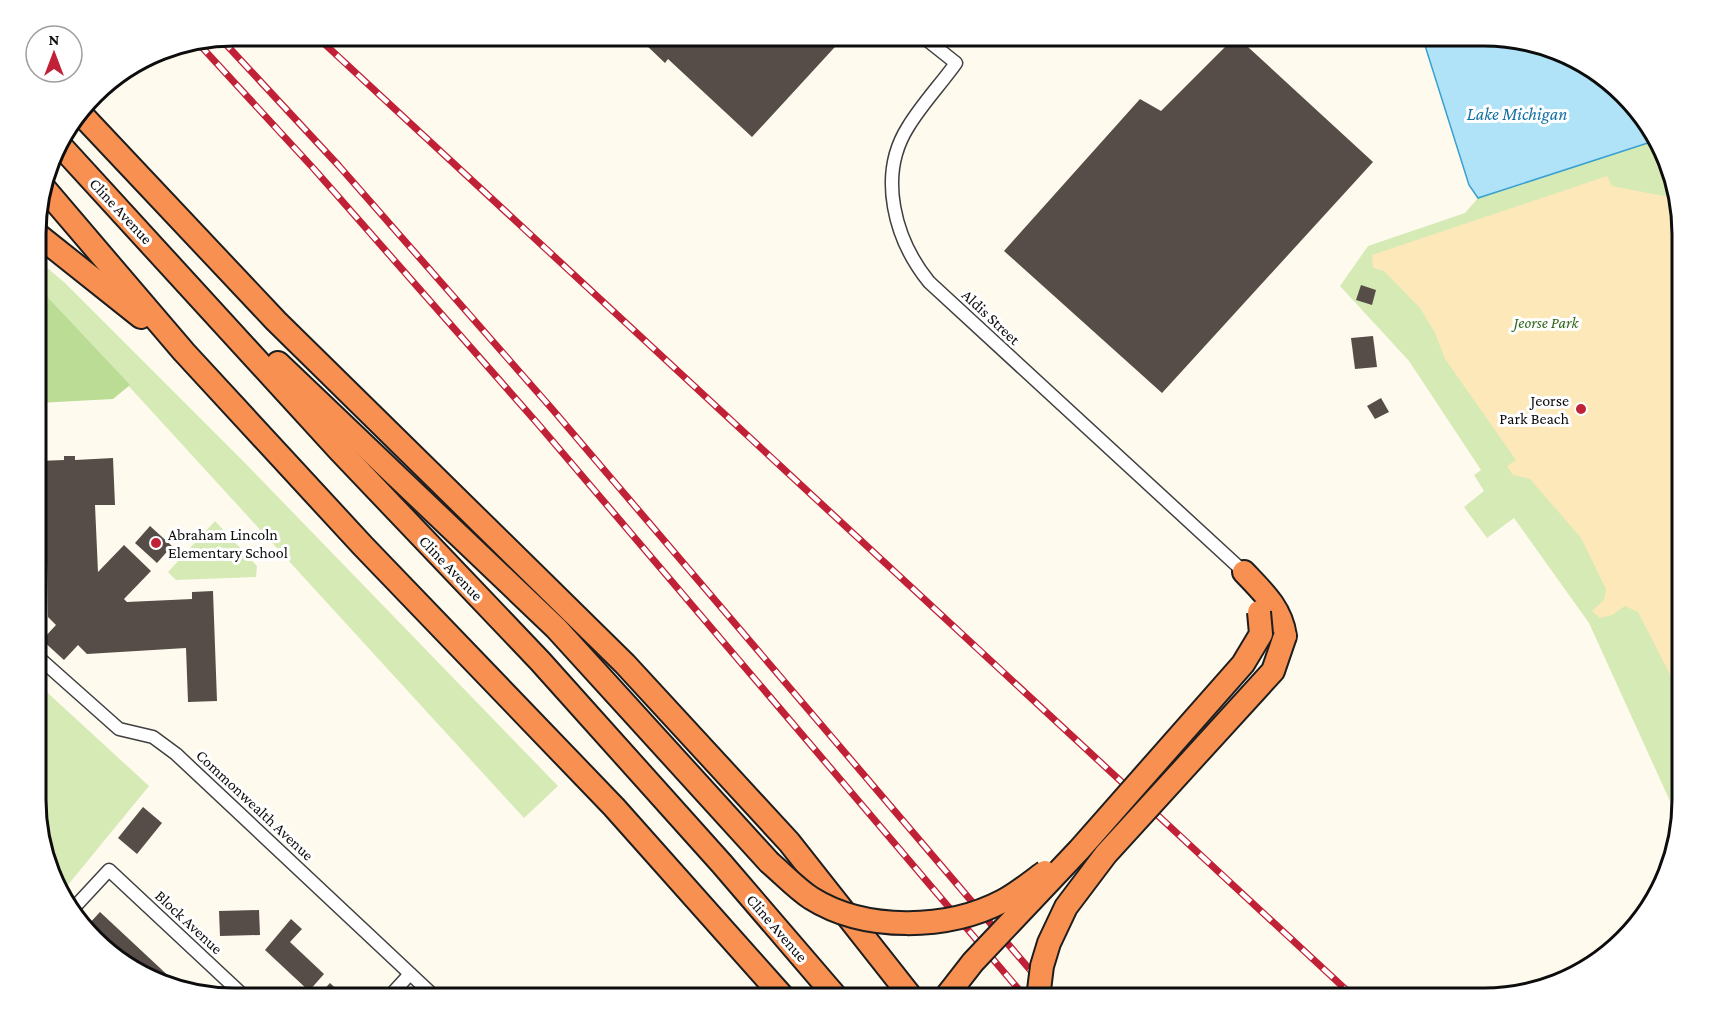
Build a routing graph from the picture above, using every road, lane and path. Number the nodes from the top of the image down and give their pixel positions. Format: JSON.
{"nodes":[{"id":1,"x":936,"y":47,"type":"edge"},
{"id":2,"x":86,"y":119,"type":"edge"},
{"id":3,"x":66,"y":151,"type":"edge"},
{"id":4,"x":51,"y":196,"type":"edge"},
{"id":5,"x":47,"y":242,"type":"edge"},
{"id":6,"x":154,"y":246,"type":"junction"},
{"id":7,"x":184,"y":352,"type":"junction"},
{"id":8,"x":1244,"y":572,"type":"junction"},
{"id":9,"x":47,"y":665,"type":"edge"},
{"id":10,"x":1079,"y":850,"type":"junction"},
{"id":11,"x":78,"y":904,"type":"edge"},
{"id":12,"x":411,"y":974,"type":"junction"},
{"id":13,"x":904,"y":987,"type":"edge"},
{"id":14,"x":953,"y":987,"type":"edge"},
{"id":15,"x":1039,"y":987,"type":"edge"},
{"id":16,"x":235,"y":988,"type":"edge"},
{"id":17,"x":398,"y":988,"type":"edge"},
{"id":18,"x":425,"y":988,"type":"edge"},
{"id":19,"x":775,"y":988,"type":"edge"},
{"id":20,"x":828,"y":988,"type":"edge"}],
"edges":[{"from":1,"to":8,"type":"street","name":"Aldis Street"},
{"from":2,"to":13,"type":"highway"},
{"from":3,"to":6,"type":"highway","name":"Cline Avenue"},
{"from":4,"to":7,"type":"highway"},
{"from":5,"to":7,"type":"highway"},
{"from":6,"to":10,"type":"highway","bridge":true},
{"from":6,"to":20,"type":"highway","name":"Cline Avenue"},
{"from":7,"to":19,"type":"highway"},
{"from":8,"to":10,"type":"highway","bridge":true},
{"from":8,"to":15,"type":"highway","bridge":true},
{"from":9,"to":12,"type":"street","name":"Commonwealth Avenue"},
{"from":10,"to":14,"type":"highway","bridge":true},
{"from":11,"to":16,"type":"street","name":"Block Avenue"},
{"from":12,"to":17,"type":"street"},
{"from":12,"to":18,"type":"street","name":"Commonwealth Avenue"}]}
